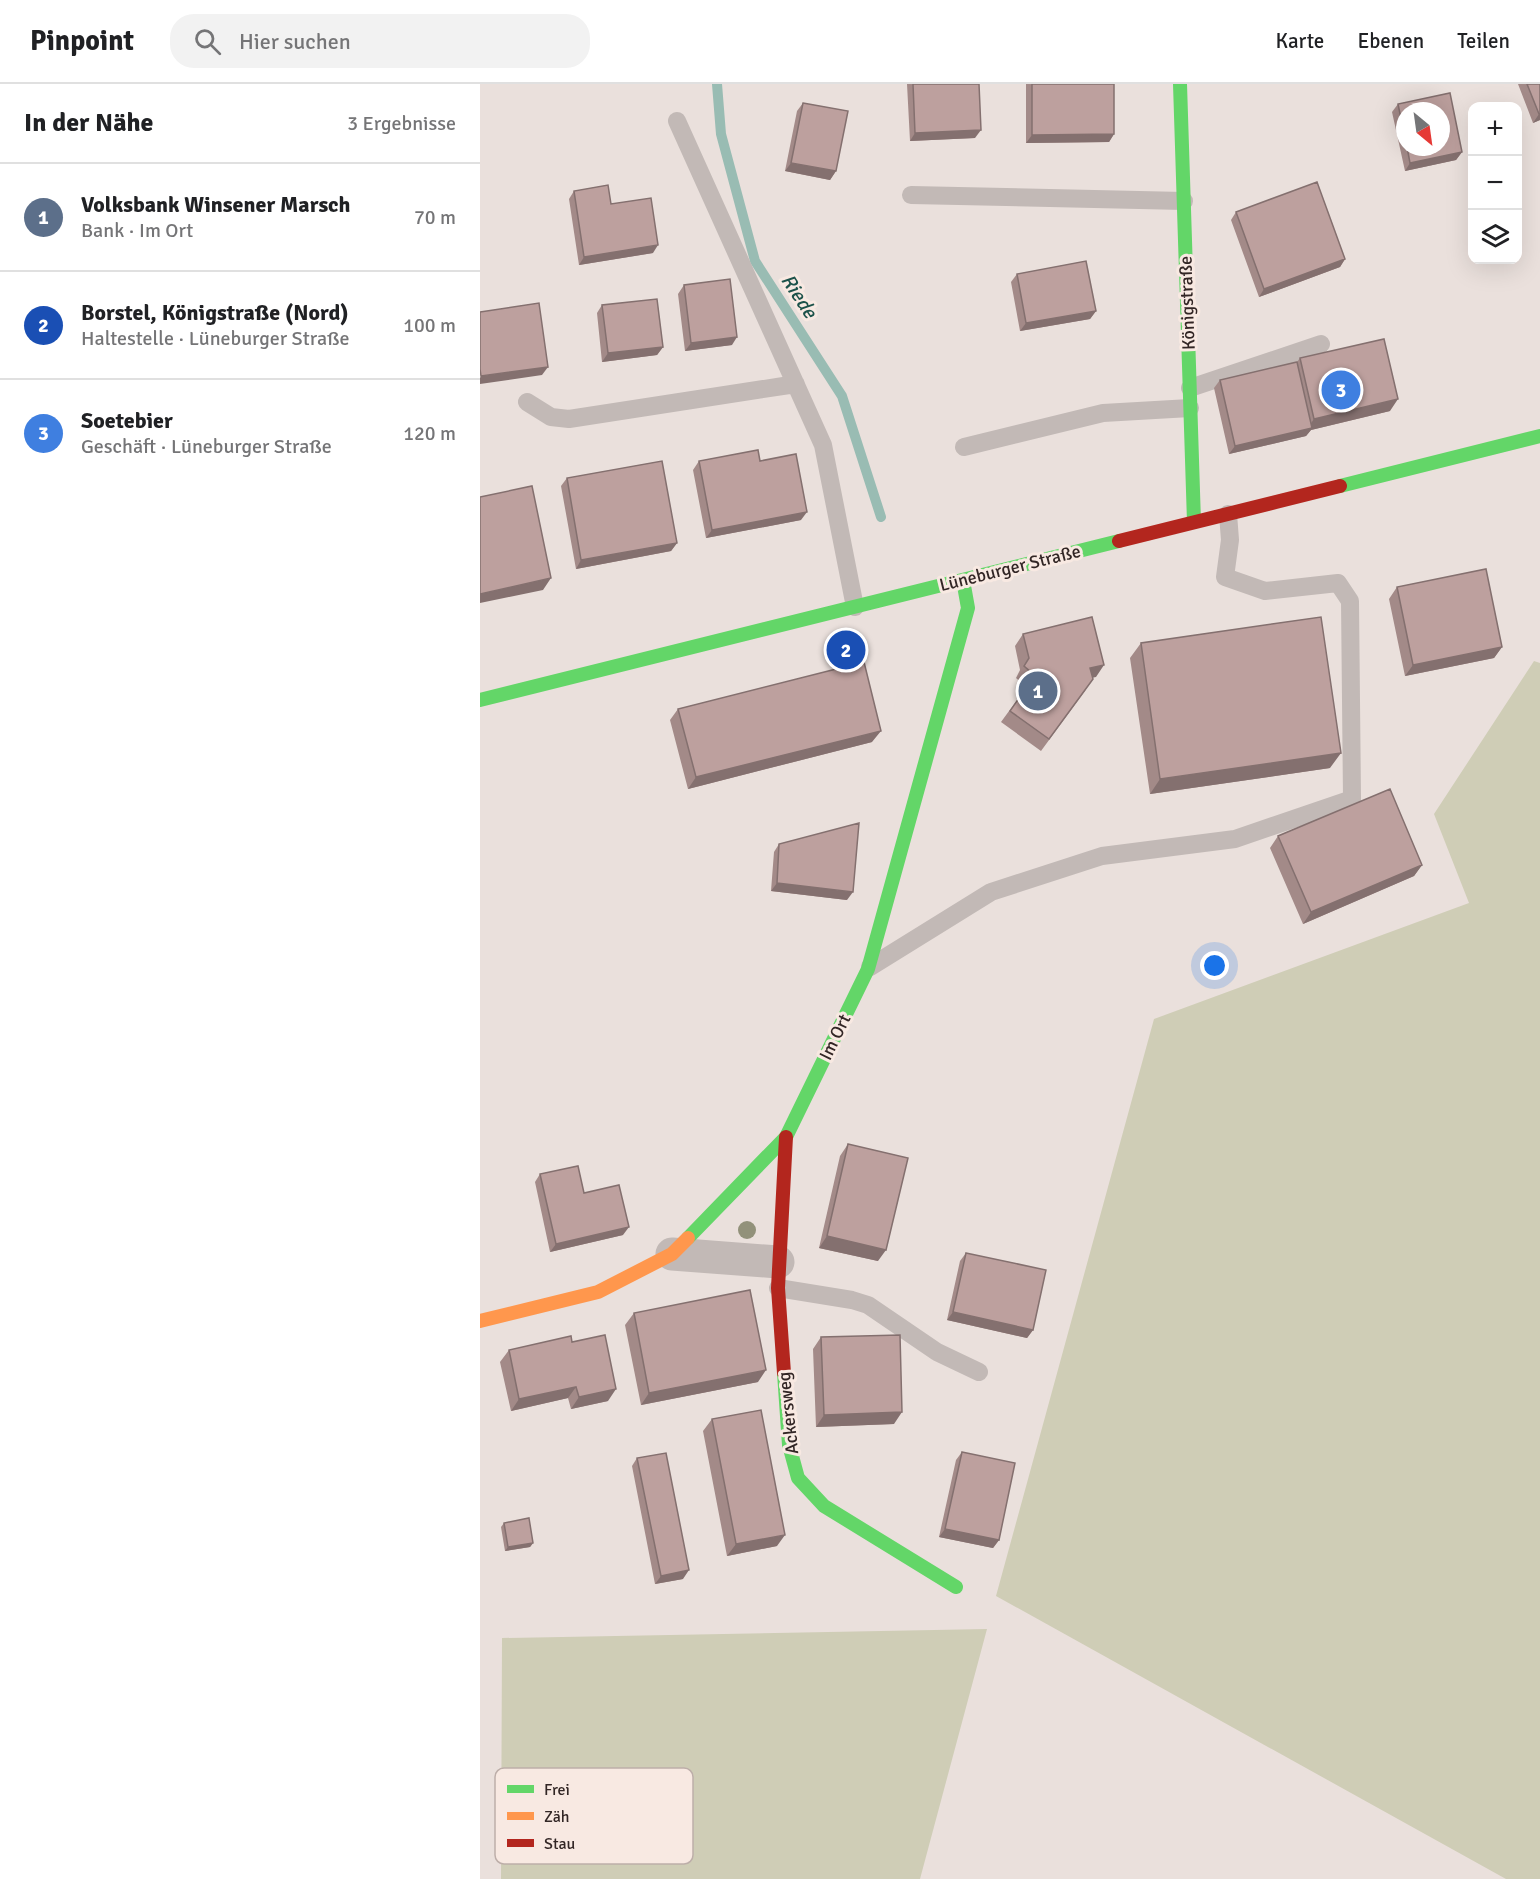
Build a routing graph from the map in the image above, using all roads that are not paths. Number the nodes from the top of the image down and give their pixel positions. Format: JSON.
{"nodes":[{"id":1,"x":1180,"y":84,"type":"edge"},
{"id":2,"x":676,"y":121,"type":"dead end"},
{"id":3,"x":911,"y":195,"type":"dead end"},
{"id":4,"x":1184,"y":201,"type":"junction"},
{"id":5,"x":1321,"y":344,"type":"dead end"},
{"id":6,"x":796,"y":384,"type":"junction"},
{"id":7,"x":1190,"y":388,"type":"junction"},
{"id":8,"x":527,"y":402,"type":"dead end"},
{"id":9,"x":1190,"y":408,"type":"junction"},
{"id":10,"x":1540,"y":436,"type":"edge"},
{"id":11,"x":964,"y":447,"type":"dead end"},
{"id":12,"x":1228,"y":514,"type":"junction"},
{"id":13,"x":1194,"y":522,"type":"junction"},
{"id":14,"x":963,"y":580,"type":"junction"},
{"id":15,"x":855,"y":607,"type":"junction"},
{"id":16,"x":480,"y":700,"type":"edge"},
{"id":17,"x":868,"y":969,"type":"junction"},
{"id":18,"x":786,"y":1137,"type":"junction"},
{"id":19,"x":672,"y":1254,"type":"junction"},
{"id":20,"x":778,"y":1275,"type":"junction"},
{"id":21,"x":480,"y":1321,"type":"edge"},
{"id":22,"x":979,"y":1372,"type":"dead end"},
{"id":23,"x":956,"y":1587,"type":"dead end"}],
"edges":[{"from":1,"to":4,"type":"street","name":"Königstraße"},
{"from":2,"to":6,"type":"lane"},
{"from":3,"to":4,"type":"lane"},
{"from":4,"to":7,"type":"street","name":"Königstraße"},
{"from":5,"to":7,"type":"lane"},
{"from":6,"to":8,"type":"lane"},
{"from":6,"to":15,"type":"lane"},
{"from":7,"to":9,"type":"street","name":"Königstraße"},
{"from":9,"to":11,"type":"lane"},
{"from":9,"to":13,"type":"street","name":"Königstraße"},
{"from":10,"to":12,"type":"street","name":"Lüneburger Straße"},
{"from":12,"to":13,"type":"street","name":"Lüneburger Straße"},
{"from":12,"to":17,"type":"lane"},
{"from":13,"to":14,"type":"street","name":"Lüneburger Straße"},
{"from":14,"to":15,"type":"street","name":"Lüneburger Straße"},
{"from":14,"to":17,"type":"street","name":"Im Ort"},
{"from":15,"to":16,"type":"street","name":"Lüneburger Straße"},
{"from":17,"to":18,"type":"street","name":"Im Ort"},
{"from":18,"to":19,"type":"street","name":"Im Ort"},
{"from":18,"to":20,"type":"street","name":"Ackersweg"},
{"from":19,"to":20,"type":"street"},
{"from":19,"to":21,"type":"street","name":"Im Ort"},
{"from":20,"to":22,"type":"lane"},
{"from":20,"to":23,"type":"street","name":"Ackersweg"}]}
